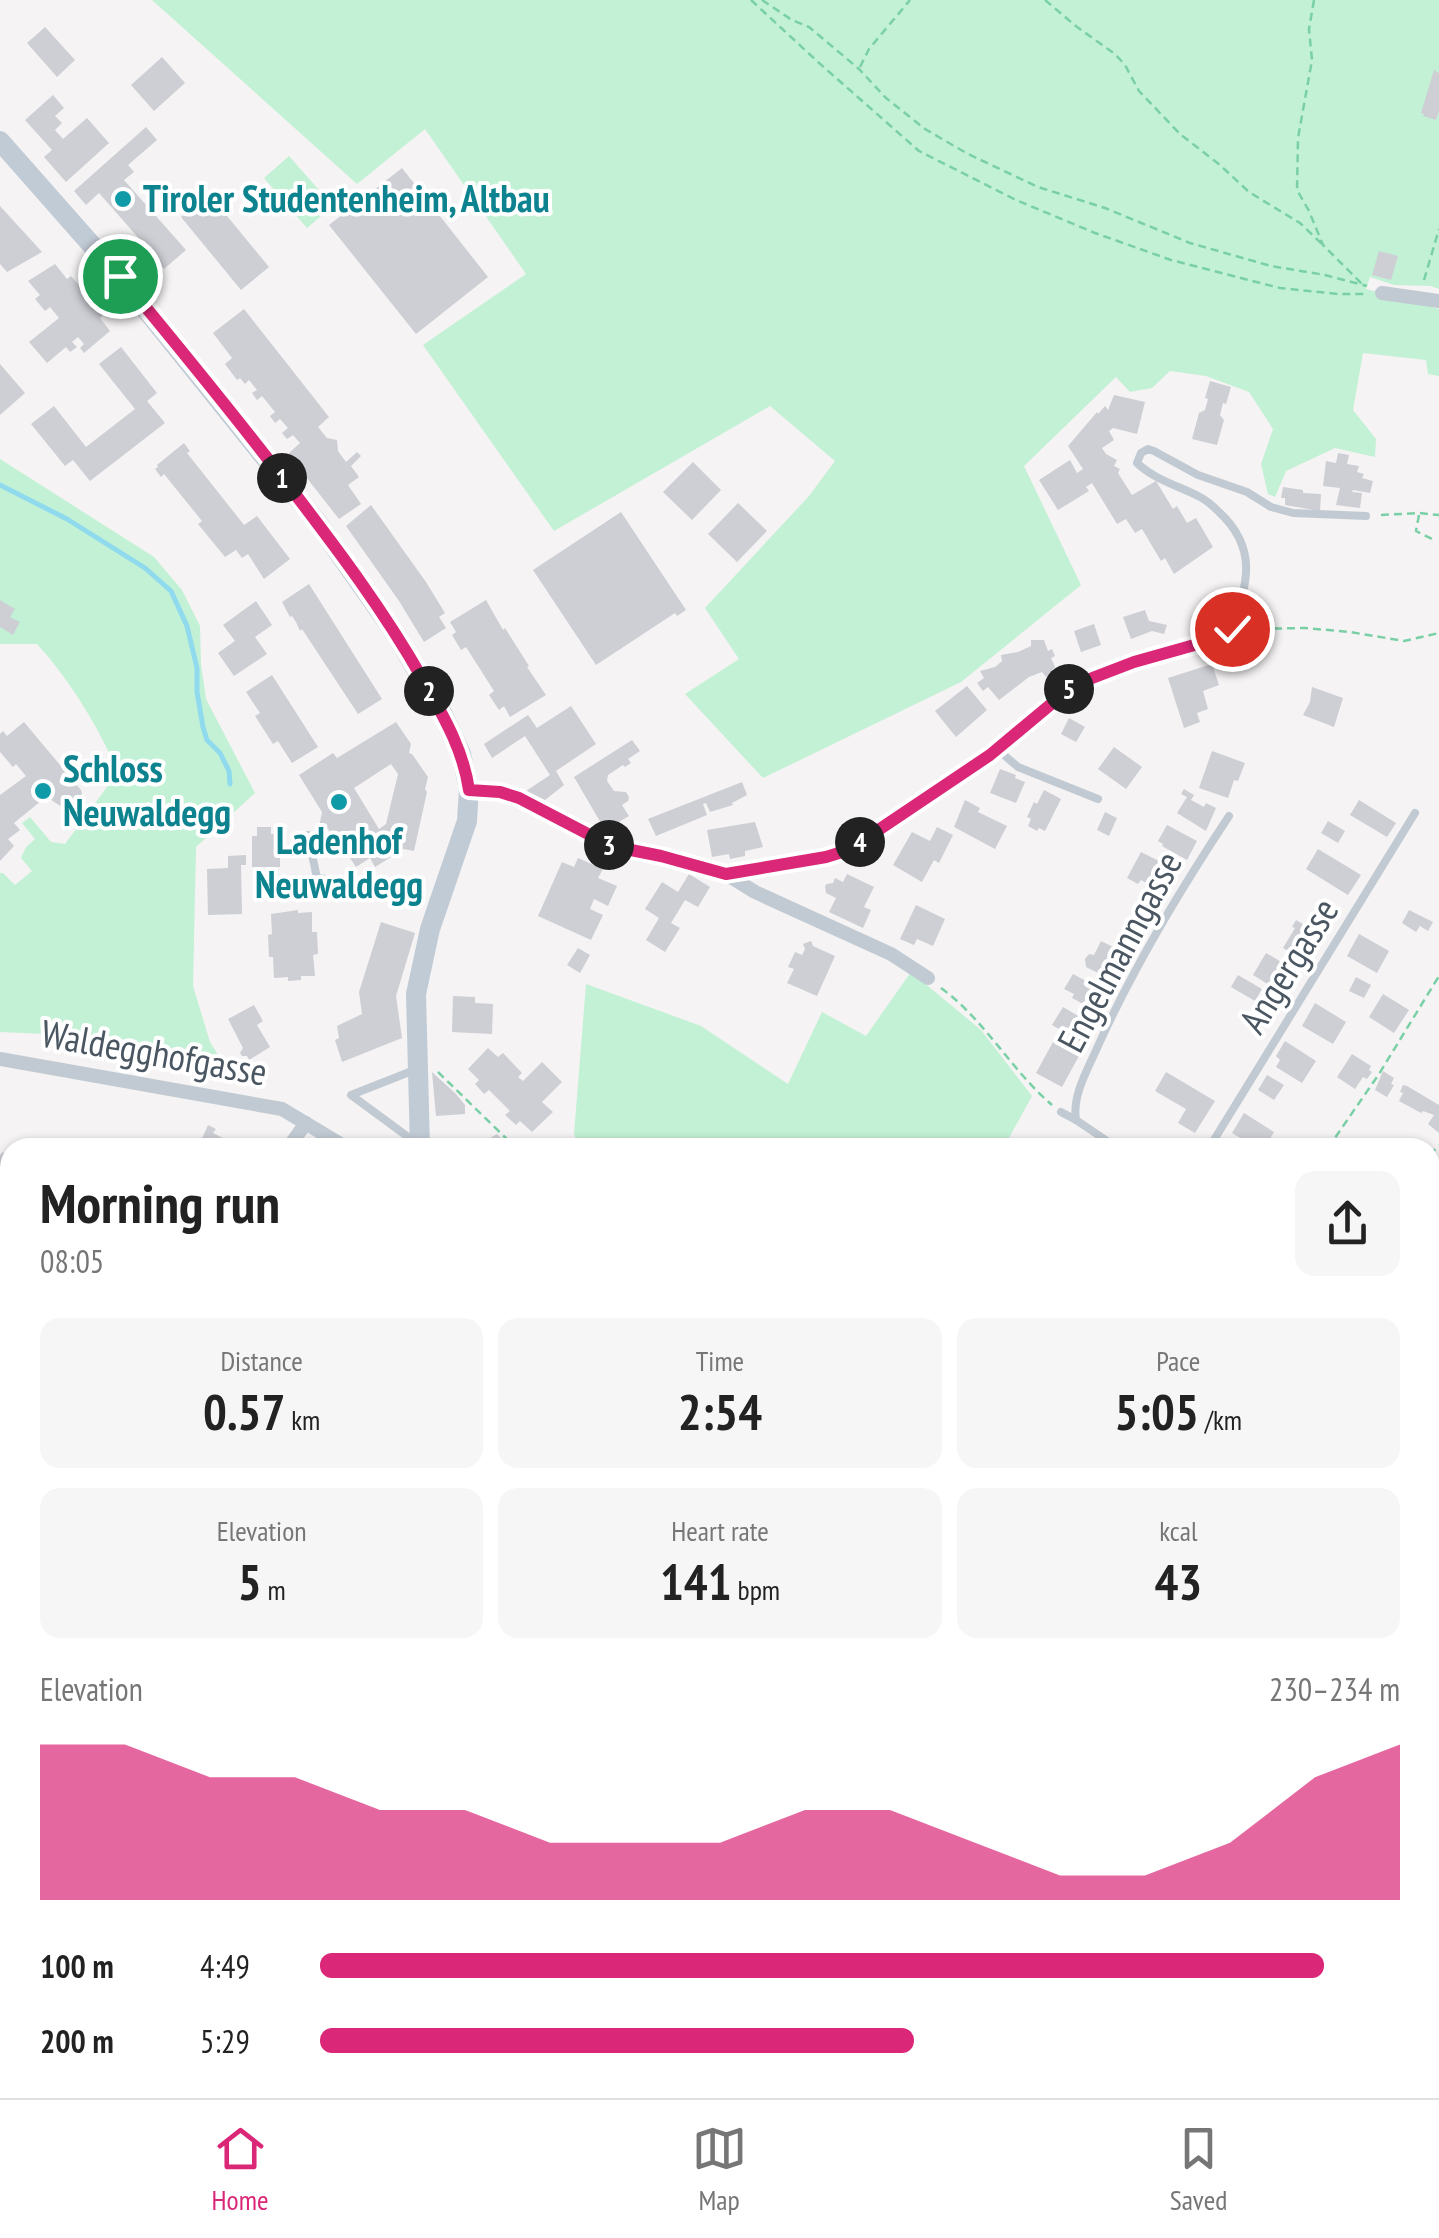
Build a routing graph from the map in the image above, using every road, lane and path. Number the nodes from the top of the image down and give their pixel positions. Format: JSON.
{"nodes":[{"id":1,"x":751,"y":0,"type":"edge"},
{"id":2,"x":762,"y":0,"type":"edge"},
{"id":3,"x":910,"y":0,"type":"edge"},
{"id":4,"x":1045,"y":0,"type":"edge"},
{"id":5,"x":1314,"y":0,"type":"edge"},
{"id":6,"x":859,"y":69,"type":"junction"},
{"id":7,"x":0,"y":140,"type":"edge"},
{"id":8,"x":1439,"y":229,"type":"edge"},
{"id":9,"x":1323,"y":245,"type":"junction"},
{"id":10,"x":1382,"y":293,"type":"joint"},
{"id":11,"x":1419,"y":296,"type":"junction"},
{"id":12,"x":1439,"y":301,"type":"edge"},
{"id":13,"x":1419,"y":513,"type":"junction"},
{"id":14,"x":1439,"y":515,"type":"edge"},
{"id":15,"x":1366,"y":516,"type":"joint"},
{"id":16,"x":1436,"y":541,"type":"dead end"},
{"id":17,"x":1232,"y":629,"type":"junction"},
{"id":18,"x":1439,"y":633,"type":"edge"},
{"id":19,"x":996,"y":749,"type":"junction"},
{"id":20,"x":469,"y":790,"type":"junction"},
{"id":21,"x":1098,"y":799,"type":"dead end"},
{"id":22,"x":1415,"y":813,"type":"dead end"},
{"id":23,"x":1229,"y":816,"type":"dead end"},
{"id":24,"x":308,"y":835,"type":"dead end"},
{"id":25,"x":726,"y":874,"type":"junction"},
{"id":26,"x":402,"y":900,"type":"dead end"},
{"id":27,"x":1439,"y":976,"type":"edge"},
{"id":28,"x":928,"y":978,"type":"joint"},
{"id":29,"x":0,"y":1059,"type":"edge"},
{"id":30,"x":417,"y":1061,"type":"junction"},
{"id":31,"x":1061,"y":1112,"type":"joint"},
{"id":32,"x":1076,"y":1120,"type":"junction"},
{"id":33,"x":306,"y":1122,"type":"junction"},
{"id":34,"x":295,"y":1138,"type":"edge"},
{"id":35,"x":331,"y":1138,"type":"edge"},
{"id":36,"x":409,"y":1138,"type":"edge"},
{"id":37,"x":420,"y":1138,"type":"edge"},
{"id":38,"x":507,"y":1138,"type":"edge"},
{"id":39,"x":1103,"y":1138,"type":"edge"},
{"id":40,"x":1215,"y":1138,"type":"edge"},
{"id":41,"x":1335,"y":1138,"type":"edge"}],
"edges":[{"from":1,"to":10,"type":"path"},
{"from":2,"to":6,"type":"path"},
{"from":3,"to":6,"type":"path"},
{"from":4,"to":9,"type":"path"},
{"from":5,"to":9,"type":"path"},
{"from":6,"to":9,"type":"path"},
{"from":7,"to":20,"type":"main road"},
{"from":8,"to":11,"type":"path"},
{"from":10,"to":11,"type":"street"},
{"from":11,"to":12,"type":"street"},
{"from":13,"to":14,"type":"path"},
{"from":13,"to":15,"type":"path"},
{"from":13,"to":16,"type":"path"},
{"from":15,"to":17,"type":"lane"},
{"from":17,"to":18,"type":"path"},
{"from":17,"to":19,"type":"street"},
{"from":19,"to":21,"type":"lane"},
{"from":19,"to":25,"type":"street"},
{"from":20,"to":25,"type":"street"},
{"from":20,"to":30,"type":"main road"},
{"from":22,"to":40,"type":"lane","name":"Angergasse"},
{"from":23,"to":32,"type":"lane","name":"Engelmanngasse"},
{"from":24,"to":26,"type":"lane"},
{"from":25,"to":28,"type":"street"},
{"from":27,"to":41,"type":"path"},
{"from":28,"to":31,"type":"path"},
{"from":29,"to":33,"type":"street","name":"Waldegghofgasse"},
{"from":30,"to":36,"type":"lane"},
{"from":30,"to":37,"type":"main road"},
{"from":30,"to":38,"type":"path"},
{"from":31,"to":32,"type":"lane"},
{"from":32,"to":39,"type":"lane"},
{"from":33,"to":34,"type":"street"},
{"from":33,"to":35,"type":"street","name":"Waldegghofgasse"}]}
